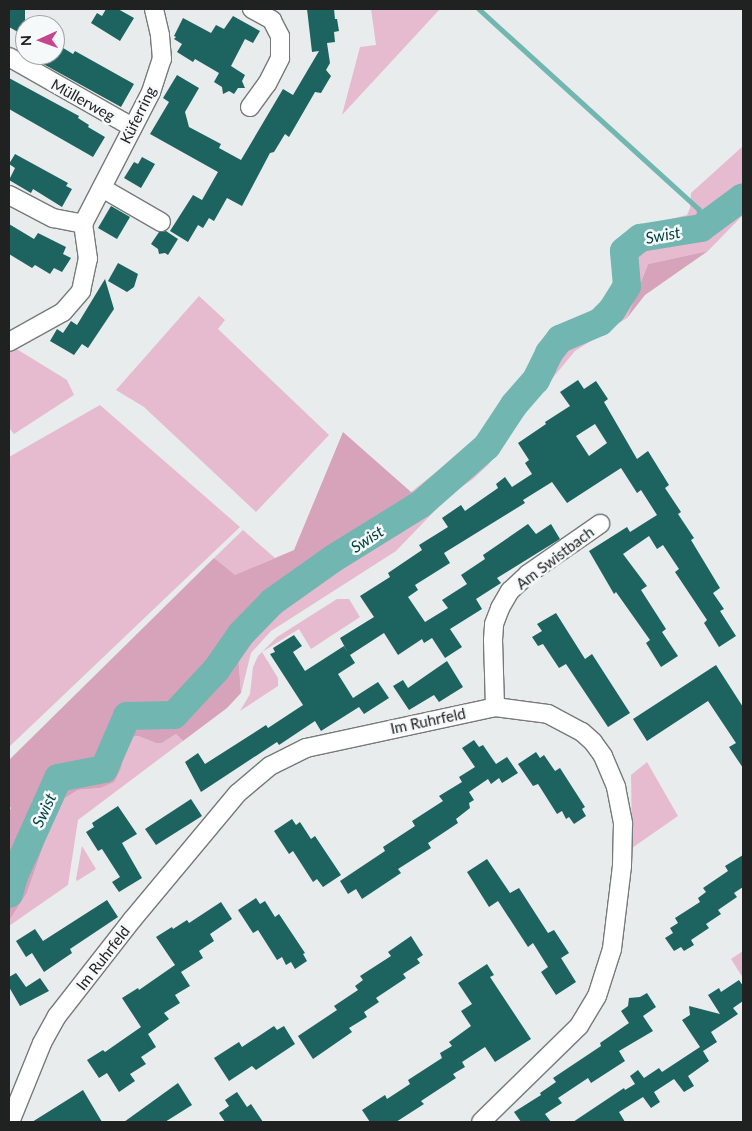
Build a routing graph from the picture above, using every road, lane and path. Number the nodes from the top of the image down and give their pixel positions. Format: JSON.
{"nodes":[{"id":1,"x":154,"y":9,"type":"edge"},
{"id":2,"x":252,"y":9,"type":"edge"},
{"id":3,"x":9,"y":57,"type":"edge"},
{"id":4,"x":250,"y":107,"type":"dead end"},
{"id":5,"x":132,"y":127,"type":"junction"},
{"id":6,"x":102,"y":188,"type":"junction"},
{"id":7,"x":9,"y":194,"type":"edge"},
{"id":8,"x":161,"y":222,"type":"dead end"},
{"id":9,"x":83,"y":224,"type":"junction"},
{"id":10,"x":9,"y":342,"type":"edge"},
{"id":11,"x":600,"y":524,"type":"dead end"},
{"id":12,"x":495,"y":707,"type":"junction"},
{"id":13,"x":14,"y":1097,"type":"edge"},
{"id":14,"x":10,"y":1122,"type":"edge"},
{"id":15,"x":481,"y":1122,"type":"edge"}],
"edges":[{"from":1,"to":5,"type":"street","name":"Küferring"},
{"from":2,"to":4,"type":"street"},
{"from":3,"to":5,"type":"street","name":"Müllerweg"},
{"from":5,"to":6,"type":"street","name":"Küferring"},
{"from":6,"to":8,"type":"street"},
{"from":6,"to":9,"type":"street","name":"Küferring"},
{"from":7,"to":9,"type":"street"},
{"from":9,"to":10,"type":"street"},
{"from":11,"to":12,"type":"street","name":"Am Swistbach"},
{"from":12,"to":13,"type":"street","name":"Im Ruhrfeld"},
{"from":12,"to":15,"type":"street","name":"Im Ruhrfeld"},
{"from":13,"to":14,"type":"street","name":"Im Ruhrfeld"}]}
